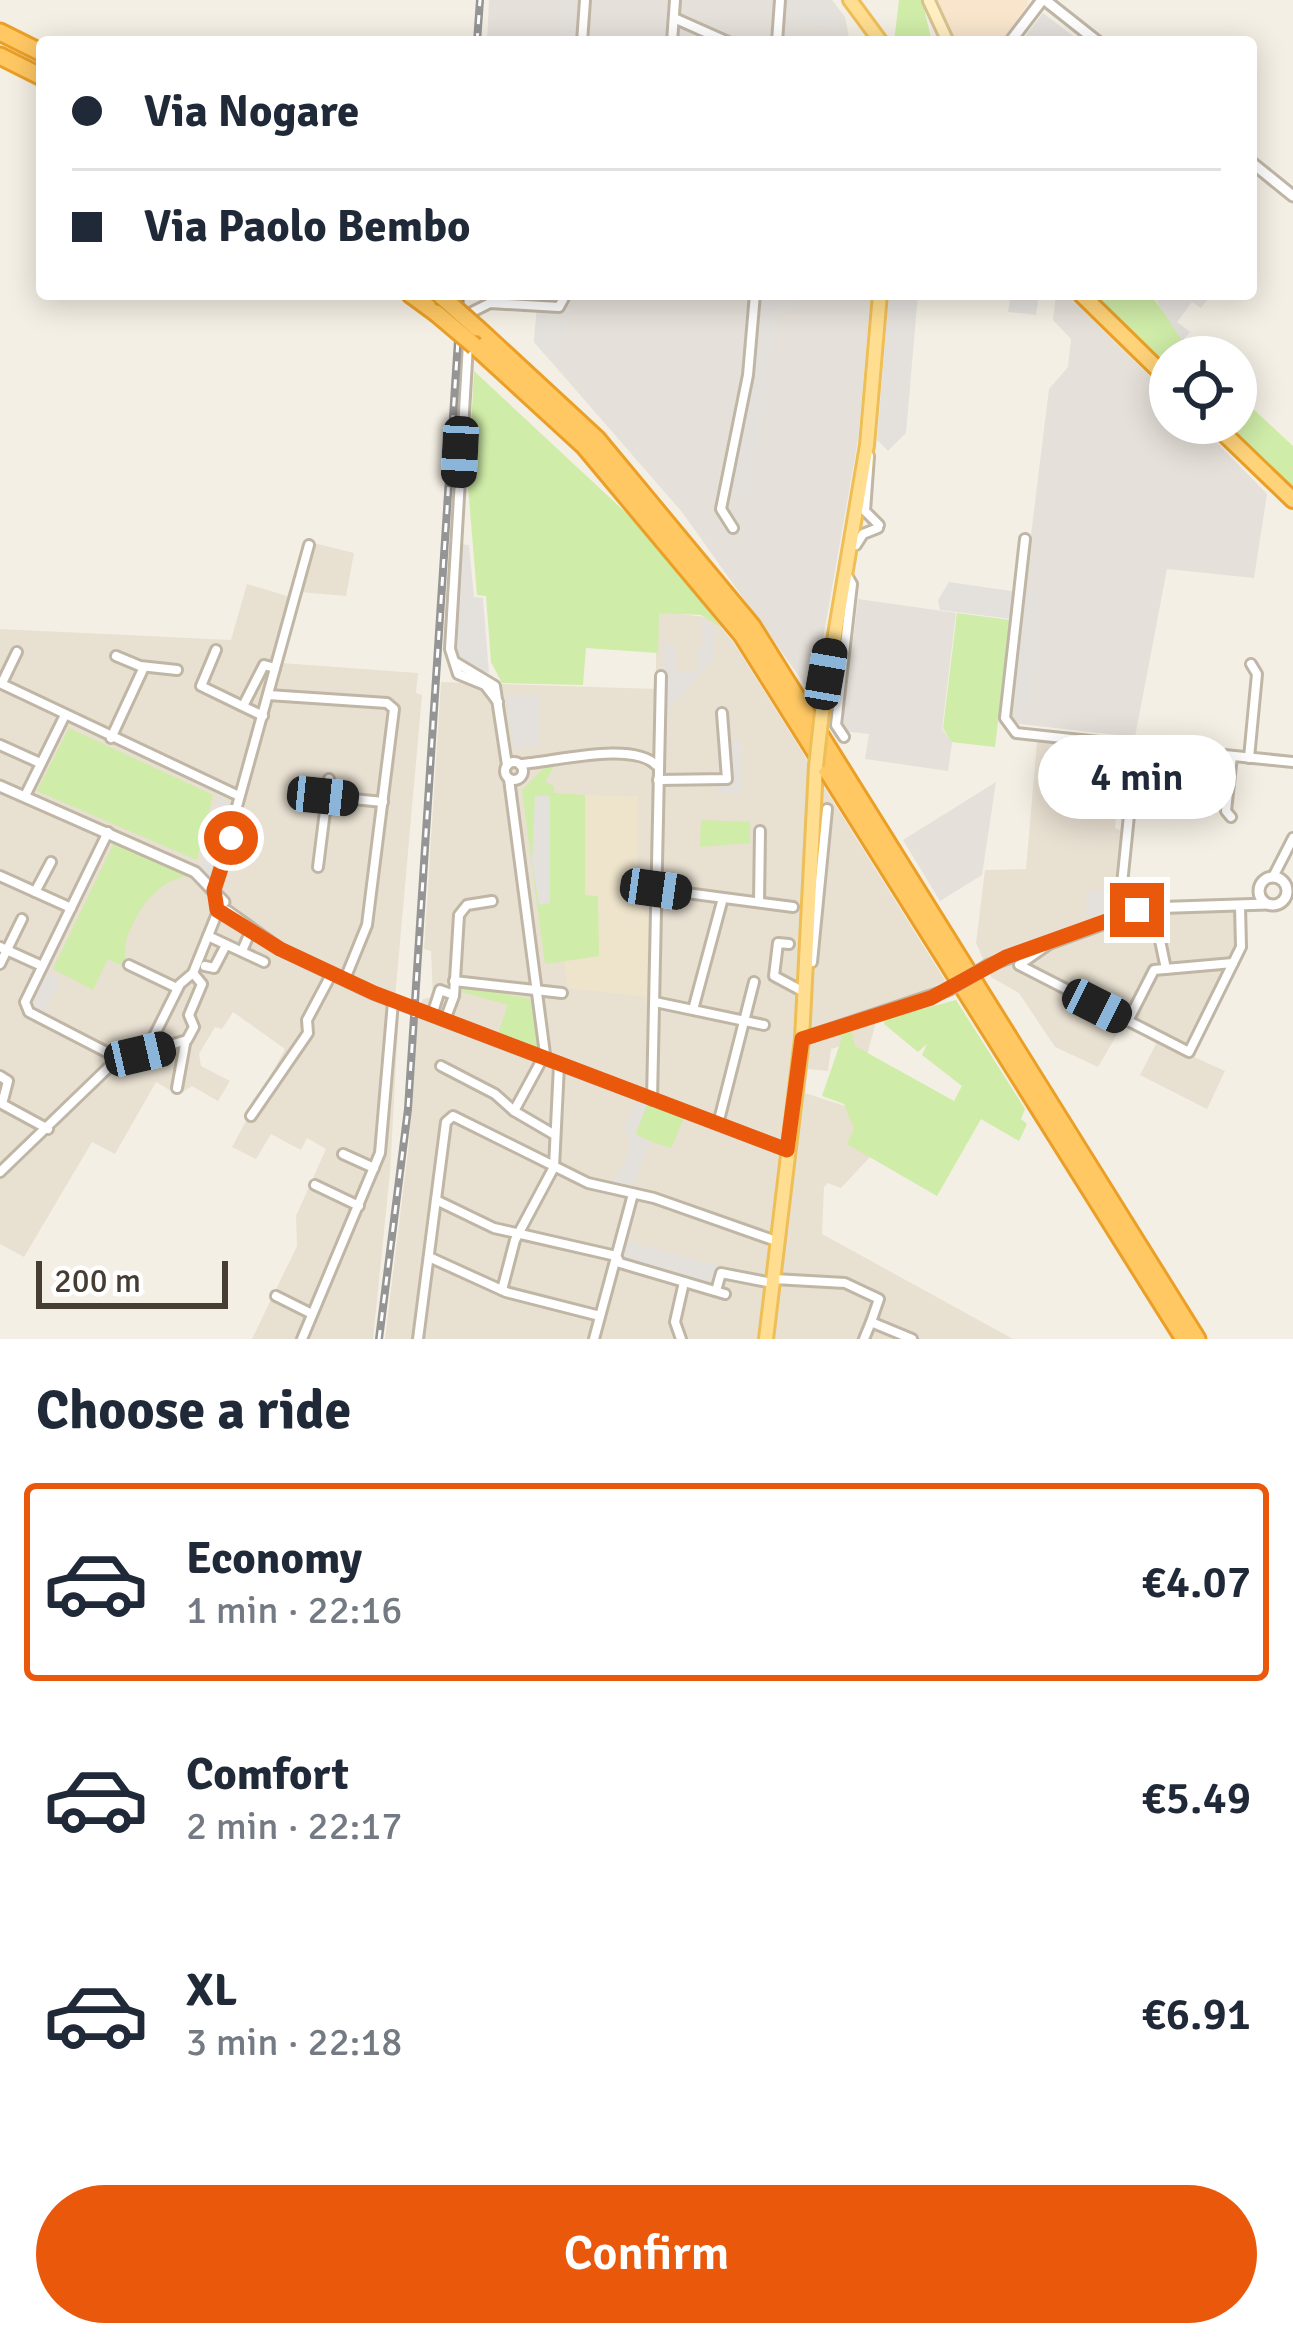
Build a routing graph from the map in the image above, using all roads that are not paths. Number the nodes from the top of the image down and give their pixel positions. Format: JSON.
{"nodes":[{"id":1,"x":585,"y":0,"type":"edge"},
{"id":2,"x":675,"y":0,"type":"edge"},
{"id":3,"x":780,"y":0,"type":"edge"},
{"id":4,"x":850,"y":0,"type":"edge"},
{"id":5,"x":1044,"y":0,"type":"edge"},
{"id":6,"x":929,"y":1,"type":"edge"},
{"id":7,"x":674,"y":18,"type":"junction"},
{"id":8,"x":0,"y":32,"type":"edge"},
{"id":9,"x":582,"y":36,"type":"edge"},
{"id":10,"x":672,"y":36,"type":"edge"},
{"id":11,"x":714,"y":36,"type":"edge"},
{"id":12,"x":777,"y":36,"type":"edge"},
{"id":13,"x":878,"y":36,"type":"edge"},
{"id":14,"x":935,"y":36,"type":"edge"},
{"id":15,"x":945,"y":36,"type":"edge"},
{"id":16,"x":1015,"y":36,"type":"edge"},
{"id":17,"x":1090,"y":36,"type":"edge"},
{"id":18,"x":36,"y":50,"type":"edge"},
{"id":19,"x":0,"y":56,"type":"edge"},
{"id":20,"x":36,"y":74,"type":"edge"},
{"id":21,"x":1257,"y":167,"type":"edge"},
{"id":22,"x":1293,"y":196,"type":"edge"},
{"id":23,"x":418,"y":300,"type":"edge"},
{"id":24,"x":446,"y":300,"type":"edge"},
{"id":25,"x":565,"y":300,"type":"edge"},
{"id":26,"x":754,"y":300,"type":"edge"},
{"id":27,"x":879,"y":300,"type":"edge"},
{"id":28,"x":1087,"y":300,"type":"edge"},
{"id":29,"x":1149,"y":360,"type":"edge"},
{"id":30,"x":1235,"y":444,"type":"edge"},
{"id":31,"x":867,"y":445,"type":"junction"},
{"id":32,"x":1293,"y":500,"type":"edge"},
{"id":33,"x":854,"y":523,"type":"junction"},
{"id":34,"x":878,"y":527,"type":"junction"},
{"id":35,"x":733,"y":528,"type":"dead end"},
{"id":36,"x":1025,"y":539,"type":"dead end"},
{"id":37,"x":309,"y":545,"type":"dead end"},
{"id":38,"x":844,"y":569,"type":"junction"},
{"id":39,"x":217,"y":650,"type":"dead end"},
{"id":40,"x":17,"y":652,"type":"dead end"},
{"id":41,"x":116,"y":656,"type":"dead end"},
{"id":42,"x":1251,"y":664,"type":"dead end"},
{"id":43,"x":144,"y":667,"type":"junction"},
{"id":44,"x":275,"y":668,"type":"junction"},
{"id":45,"x":177,"y":670,"type":"dead end"},
{"id":46,"x":661,"y":676,"type":"dead end"},
{"id":47,"x":1,"y":683,"type":"edge"},
{"id":48,"x":268,"y":695,"type":"junction"},
{"id":49,"x":243,"y":706,"type":"junction"},
{"id":50,"x":722,"y":713,"type":"dead end"},
{"id":51,"x":65,"y":715,"type":"junction"},
{"id":52,"x":263,"y":716,"type":"junction"},
{"id":53,"x":844,"y":737,"type":"dead end"},
{"id":54,"x":111,"y":738,"type":"junction"},
{"id":55,"x":0,"y":745,"type":"edge"},
{"id":56,"x":1136,"y":746,"type":"junction"},
{"id":57,"x":1232,"y":756,"type":"junction"},
{"id":58,"x":1249,"y":758,"type":"junction"},
{"id":59,"x":1293,"y":762,"type":"edge"},
{"id":60,"x":40,"y":763,"type":"junction"},
{"id":61,"x":657,"y":766,"type":"junction"},
{"id":62,"x":518,"y":769,"type":"junction"},
{"id":63,"x":329,"y":779,"type":"dead end"},
{"id":64,"x":658,"y":780,"type":"junction"},
{"id":65,"x":0,"y":786,"type":"edge"},
{"id":66,"x":26,"y":794,"type":"junction"},
{"id":67,"x":239,"y":796,"type":"junction"},
{"id":68,"x":323,"y":796,"type":"junction"},
{"id":69,"x":383,"y":802,"type":"junction"},
{"id":70,"x":827,"y":809,"type":"dead end"},
{"id":71,"x":1231,"y":817,"type":"dead end"},
{"id":72,"x":760,"y":831,"type":"dead end"},
{"id":73,"x":108,"y":832,"type":"junction"},
{"id":74,"x":1293,"y":838,"type":"edge"},
{"id":75,"x":51,"y":862,"type":"dead end"},
{"id":76,"x":318,"y":867,"type":"dead end"},
{"id":77,"x":0,"y":876,"type":"edge"},
{"id":78,"x":1278,"y":878,"type":"junction"},
{"id":79,"x":656,"y":889,"type":"junction"},
{"id":80,"x":214,"y":890,"type":"junction"},
{"id":81,"x":35,"y":892,"type":"junction"},
{"id":82,"x":723,"y":897,"type":"junction"},
{"id":83,"x":1291,"y":899,"type":"edge"},
{"id":84,"x":492,"y":901,"type":"dead end"},
{"id":85,"x":759,"y":902,"type":"junction"},
{"id":86,"x":1268,"y":902,"type":"junction"},
{"id":87,"x":1240,"y":906,"type":"junction"},
{"id":88,"x":793,"y":907,"type":"dead end"},
{"id":89,"x":1154,"y":907,"type":"junction"},
{"id":90,"x":71,"y":908,"type":"junction"},
{"id":91,"x":224,"y":910,"type":"junction"},
{"id":92,"x":1119,"y":914,"type":"junction"},
{"id":93,"x":22,"y":919,"type":"dead end"},
{"id":94,"x":251,"y":930,"type":"junction"},
{"id":95,"x":208,"y":936,"type":"junction"},
{"id":96,"x":1051,"y":941,"type":"junction"},
{"id":97,"x":789,"y":944,"type":"dead end"},
{"id":98,"x":226,"y":945,"type":"junction"},
{"id":99,"x":3,"y":948,"type":"edge"},
{"id":100,"x":242,"y":951,"type":"junction"},
{"id":101,"x":264,"y":962,"type":"dead end"},
{"id":102,"x":1233,"y":963,"type":"junction"},
{"id":103,"x":0,"y":964,"type":"edge"},
{"id":104,"x":129,"y":965,"type":"dead end"},
{"id":105,"x":43,"y":966,"type":"junction"},
{"id":106,"x":205,"y":966,"type":"dead end"},
{"id":107,"x":1166,"y":969,"type":"junction"},
{"id":108,"x":193,"y":973,"type":"junction"},
{"id":109,"x":332,"y":973,"type":"junction"},
{"id":110,"x":345,"y":979,"type":"junction"},
{"id":111,"x":454,"y":981,"type":"junction"},
{"id":112,"x":754,"y":982,"type":"dead end"},
{"id":113,"x":177,"y":988,"type":"junction"},
{"id":114,"x":536,"y":991,"type":"junction"},
{"id":115,"x":562,"y":993,"type":"dead end"},
{"id":116,"x":804,"y":994,"type":"junction"},
{"id":117,"x":454,"y":996,"type":"junction"},
{"id":118,"x":394,"y":1002,"type":"junction"},
{"id":119,"x":655,"y":1002,"type":"junction"},
{"id":120,"x":694,"y":1006,"type":"junction"},
{"id":121,"x":432,"y":1016,"type":"junction"},
{"id":122,"x":445,"y":1020,"type":"junction"},
{"id":123,"x":744,"y":1021,"type":"junction"},
{"id":124,"x":1128,"y":1021,"type":"junction"},
{"id":125,"x":764,"y":1025,"type":"dead end"},
{"id":126,"x":802,"y":1035,"type":"junction"},
{"id":127,"x":185,"y":1043,"type":"junction"},
{"id":128,"x":140,"y":1054,"type":"junction"},
{"id":129,"x":542,"y":1058,"type":"junction"},
{"id":130,"x":120,"y":1059,"type":"junction"},
{"id":131,"x":559,"y":1065,"type":"junction"},
{"id":132,"x":441,"y":1066,"type":"dead end"},
{"id":133,"x":0,"y":1076,"type":"edge"},
{"id":134,"x":177,"y":1088,"type":"dead end"},
{"id":135,"x":652,"y":1100,"type":"junction"},
{"id":136,"x":514,"y":1112,"type":"junction"},
{"id":137,"x":251,"y":1116,"type":"dead end"},
{"id":138,"x":718,"y":1124,"type":"junction"},
{"id":139,"x":48,"y":1129,"type":"junction"},
{"id":140,"x":555,"y":1135,"type":"junction"},
{"id":141,"x":787,"y":1150,"type":"junction"},
{"id":142,"x":343,"y":1154,"type":"dead end"},
{"id":143,"x":554,"y":1167,"type":"junction"},
{"id":144,"x":375,"y":1168,"type":"junction"},
{"id":145,"x":0,"y":1172,"type":"edge"},
{"id":146,"x":315,"y":1184,"type":"dead end"},
{"id":147,"x":633,"y":1194,"type":"junction"},
{"id":148,"x":436,"y":1200,"type":"junction"},
{"id":149,"x":358,"y":1206,"type":"junction"},
{"id":150,"x":520,"y":1231,"type":"junction"},
{"id":151,"x":776,"y":1241,"type":"junction"},
{"id":152,"x":616,"y":1256,"type":"junction"},
{"id":153,"x":429,"y":1257,"type":"junction"},
{"id":154,"x":772,"y":1281,"type":"junction"},
{"id":155,"x":684,"y":1282,"type":"junction"},
{"id":156,"x":502,"y":1290,"type":"junction"},
{"id":157,"x":276,"y":1296,"type":"dead end"},
{"id":158,"x":313,"y":1314,"type":"junction"},
{"id":159,"x":600,"y":1316,"type":"junction"},
{"id":160,"x":872,"y":1322,"type":"junction"},
{"id":161,"x":302,"y":1339,"type":"edge"},
{"id":162,"x":418,"y":1339,"type":"edge"},
{"id":163,"x":594,"y":1339,"type":"edge"},
{"id":164,"x":681,"y":1339,"type":"edge"},
{"id":165,"x":766,"y":1339,"type":"edge"},
{"id":166,"x":863,"y":1339,"type":"edge"},
{"id":167,"x":912,"y":1339,"type":"edge"},
{"id":168,"x":1184,"y":1339,"type":"edge"},
{"id":169,"x":1197,"y":1339,"type":"edge"}],
"edges":[{"from":1,"to":9,"type":"street"},
{"from":2,"to":7,"type":"street"},
{"from":3,"to":12,"type":"street"},
{"from":4,"to":13,"type":"main road"},
{"from":5,"to":16,"type":"street"},
{"from":5,"to":17,"type":"street"},
{"from":6,"to":14,"type":"main road"},
{"from":6,"to":15,"type":"main road"},
{"from":7,"to":10,"type":"street"},
{"from":7,"to":11,"type":"street"},
{"from":8,"to":18,"type":"highway"},
{"from":19,"to":20,"type":"highway"},
{"from":21,"to":22,"type":"street"},
{"from":23,"to":168,"type":"highway","bridge":true},
{"from":24,"to":169,"type":"highway","bridge":true},
{"from":25,"to":62,"type":"street"},
{"from":26,"to":35,"type":"street"},
{"from":27,"to":31,"type":"main road"},
{"from":28,"to":29,"type":"highway"},
{"from":30,"to":32,"type":"highway"},
{"from":31,"to":33,"type":"main road"},
{"from":31,"to":34,"type":"street"},
{"from":33,"to":34,"type":"street"},
{"from":33,"to":38,"type":"main road"},
{"from":34,"to":38,"type":"street"},
{"from":36,"to":56,"type":"street"},
{"from":37,"to":44,"type":"street"},
{"from":38,"to":53,"type":"street"},
{"from":38,"to":116,"type":"main road","bridge":true},
{"from":39,"to":49,"type":"street"},
{"from":40,"to":47,"type":"street"},
{"from":41,"to":43,"type":"street"},
{"from":42,"to":58,"type":"street"},
{"from":43,"to":45,"type":"street"},
{"from":43,"to":54,"type":"street"},
{"from":44,"to":48,"type":"street"},
{"from":44,"to":49,"type":"street"},
{"from":46,"to":61,"type":"street"},
{"from":47,"to":51,"type":"street"},
{"from":48,"to":52,"type":"street"},
{"from":48,"to":69,"type":"street"},
{"from":49,"to":52,"type":"street"},
{"from":50,"to":64,"type":"street"},
{"from":51,"to":54,"type":"street"},
{"from":51,"to":60,"type":"street"},
{"from":52,"to":67,"type":"street"},
{"from":54,"to":67,"type":"street"},
{"from":55,"to":60,"type":"street"},
{"from":56,"to":57,"type":"street"},
{"from":56,"to":92,"type":"street"},
{"from":57,"to":58,"type":"street"},
{"from":57,"to":71,"type":"street"},
{"from":58,"to":59,"type":"street"},
{"from":60,"to":66,"type":"street"},
{"from":61,"to":62,"type":"street"},
{"from":61,"to":64,"type":"street"},
{"from":62,"to":114,"type":"street"},
{"from":63,"to":68,"type":"street"},
{"from":64,"to":79,"type":"street"},
{"from":65,"to":66,"type":"street"},
{"from":66,"to":73,"type":"street"},
{"from":67,"to":80,"type":"street"},
{"from":68,"to":69,"type":"street"},
{"from":68,"to":76,"type":"street"},
{"from":69,"to":110,"type":"street"},
{"from":70,"to":116,"type":"street"},
{"from":72,"to":85,"type":"street"},
{"from":73,"to":80,"type":"street"},
{"from":73,"to":90,"type":"street"},
{"from":74,"to":78,"type":"street"},
{"from":75,"to":81,"type":"street"},
{"from":77,"to":81,"type":"street"},
{"from":78,"to":83,"type":"street"},
{"from":78,"to":86,"type":"street"},
{"from":79,"to":82,"type":"street"},
{"from":79,"to":119,"type":"street"},
{"from":80,"to":91,"type":"street"},
{"from":81,"to":90,"type":"street"},
{"from":82,"to":85,"type":"street"},
{"from":82,"to":120,"type":"street"},
{"from":83,"to":86,"type":"street"},
{"from":84,"to":111,"type":"street"},
{"from":85,"to":88,"type":"street"},
{"from":86,"to":87,"type":"street"},
{"from":87,"to":89,"type":"street"},
{"from":87,"to":102,"type":"street"},
{"from":89,"to":92,"type":"street"},
{"from":89,"to":107,"type":"street"},
{"from":90,"to":105,"type":"street"},
{"from":91,"to":94,"type":"street"},
{"from":91,"to":95,"type":"street"},
{"from":92,"to":96,"type":"street"},
{"from":93,"to":99,"type":"street"},
{"from":94,"to":100,"type":"street"},
{"from":94,"to":109,"type":"street"},
{"from":95,"to":98,"type":"street"},
{"from":95,"to":108,"type":"street"},
{"from":96,"to":124,"type":"street"},
{"from":96,"to":126,"type":"street","bridge":true},
{"from":97,"to":116,"type":"street"},
{"from":98,"to":100,"type":"street"},
{"from":98,"to":106,"type":"street"},
{"from":99,"to":103,"type":"street"},
{"from":99,"to":105,"type":"street"},
{"from":100,"to":101,"type":"street"},
{"from":102,"to":107,"type":"street"},
{"from":102,"to":124,"type":"street"},
{"from":104,"to":113,"type":"street"},
{"from":105,"to":130,"type":"street"},
{"from":107,"to":124,"type":"street"},
{"from":108,"to":113,"type":"street"},
{"from":108,"to":127,"type":"street"},
{"from":109,"to":110,"type":"street"},
{"from":109,"to":137,"type":"street"},
{"from":110,"to":118,"type":"street"},
{"from":111,"to":114,"type":"street"},
{"from":111,"to":117,"type":"street"},
{"from":112,"to":123,"type":"street"},
{"from":113,"to":128,"type":"street"},
{"from":114,"to":115,"type":"street"},
{"from":114,"to":129,"type":"street"},
{"from":116,"to":126,"type":"main road"},
{"from":117,"to":121,"type":"street"},
{"from":117,"to":122,"type":"street"},
{"from":118,"to":121,"type":"street"},
{"from":118,"to":144,"type":"street"},
{"from":119,"to":120,"type":"street"},
{"from":119,"to":135,"type":"street"},
{"from":120,"to":123,"type":"street"},
{"from":121,"to":122,"type":"street"},
{"from":122,"to":129,"type":"street"},
{"from":123,"to":125,"type":"street"},
{"from":123,"to":138,"type":"street"},
{"from":126,"to":141,"type":"main road"},
{"from":127,"to":128,"type":"street"},
{"from":127,"to":134,"type":"street"},
{"from":128,"to":130,"type":"street"},
{"from":129,"to":131,"type":"street"},
{"from":129,"to":136,"type":"street"},
{"from":130,"to":139,"type":"street"},
{"from":131,"to":135,"type":"street"},
{"from":131,"to":140,"type":"street"},
{"from":132,"to":136,"type":"street"},
{"from":133,"to":139,"type":"street"},
{"from":135,"to":138,"type":"street"},
{"from":136,"to":140,"type":"street"},
{"from":138,"to":141,"type":"street"},
{"from":139,"to":145,"type":"street"},
{"from":140,"to":143,"type":"street"},
{"from":141,"to":151,"type":"main road"},
{"from":142,"to":144,"type":"street"},
{"from":143,"to":147,"type":"street"},
{"from":143,"to":148,"type":"street"},
{"from":143,"to":150,"type":"street"},
{"from":144,"to":149,"type":"street"},
{"from":146,"to":149,"type":"street"},
{"from":147,"to":151,"type":"street"},
{"from":147,"to":152,"type":"street"},
{"from":148,"to":150,"type":"street"},
{"from":148,"to":153,"type":"street"},
{"from":149,"to":158,"type":"street"},
{"from":150,"to":152,"type":"street"},
{"from":150,"to":156,"type":"street"},
{"from":151,"to":154,"type":"main road"},
{"from":152,"to":155,"type":"street"},
{"from":152,"to":159,"type":"street"},
{"from":153,"to":156,"type":"street"},
{"from":153,"to":162,"type":"street"},
{"from":154,"to":155,"type":"street"},
{"from":154,"to":160,"type":"street"},
{"from":154,"to":165,"type":"main road"},
{"from":155,"to":164,"type":"street"},
{"from":156,"to":159,"type":"street"},
{"from":157,"to":158,"type":"street"},
{"from":158,"to":161,"type":"street"},
{"from":159,"to":163,"type":"street"},
{"from":160,"to":166,"type":"street"},
{"from":160,"to":167,"type":"street"}]}
